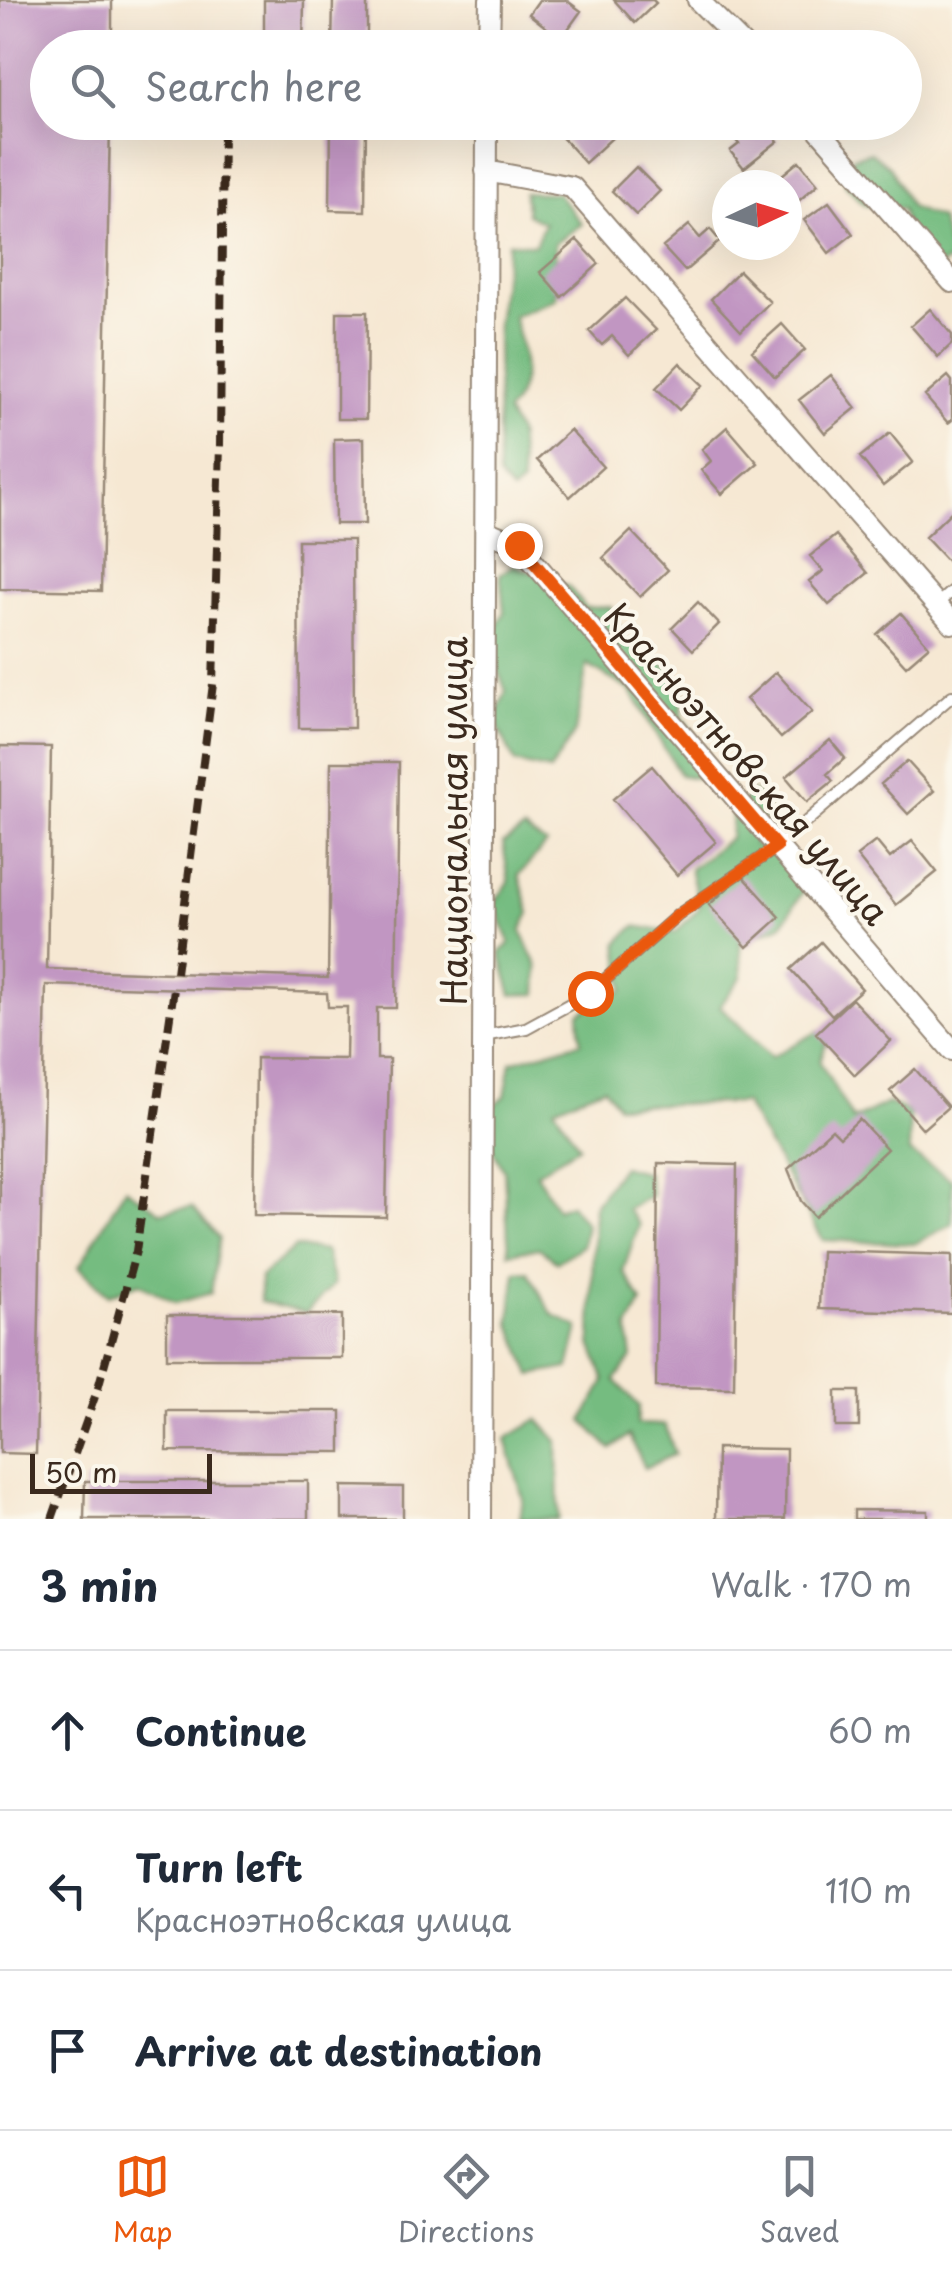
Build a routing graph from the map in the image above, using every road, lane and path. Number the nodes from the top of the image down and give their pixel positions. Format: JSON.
{"nodes":[{"id":1,"x":490,"y":0,"type":"edge"},
{"id":2,"x":698,"y":0,"type":"edge"},
{"id":3,"x":489,"y":30,"type":"edge"},
{"id":4,"x":728,"y":30,"type":"edge"},
{"id":5,"x":487,"y":140,"type":"edge"},
{"id":6,"x":828,"y":140,"type":"edge"},
{"id":7,"x":486,"y":171,"type":"junction"},
{"id":8,"x":952,"y":282,"type":"edge"},
{"id":9,"x":486,"y":531,"type":"junction"},
{"id":10,"x":944,"y":598,"type":"edge"},
{"id":11,"x":952,"y":623,"type":"edge"},
{"id":12,"x":952,"y":696,"type":"edge"},
{"id":13,"x":777,"y":847,"type":"junction"},
{"id":14,"x":483,"y":1036,"type":"junction"},
{"id":15,"x":952,"y":1050,"type":"edge"},
{"id":16,"x":481,"y":1519,"type":"edge"}],
"edges":[{"from":1,"to":3,"type":"street"},
{"from":2,"to":4,"type":"street"},
{"from":5,"to":7,"type":"street","name":"Национальная улица"},
{"from":6,"to":8,"type":"street"},
{"from":7,"to":9,"type":"street","name":"Национальная улица"},
{"from":7,"to":10,"type":"street"},
{"from":9,"to":13,"type":"street","name":"Красноэтновская улица"},
{"from":9,"to":14,"type":"street","name":"Национальная улица"},
{"from":10,"to":11,"type":"street"},
{"from":12,"to":13,"type":"lane"},
{"from":13,"to":14,"type":"lane"},
{"from":13,"to":15,"type":"street","name":"Красноэтновская улица"},
{"from":14,"to":16,"type":"street","name":"Национальная улица"}]}
